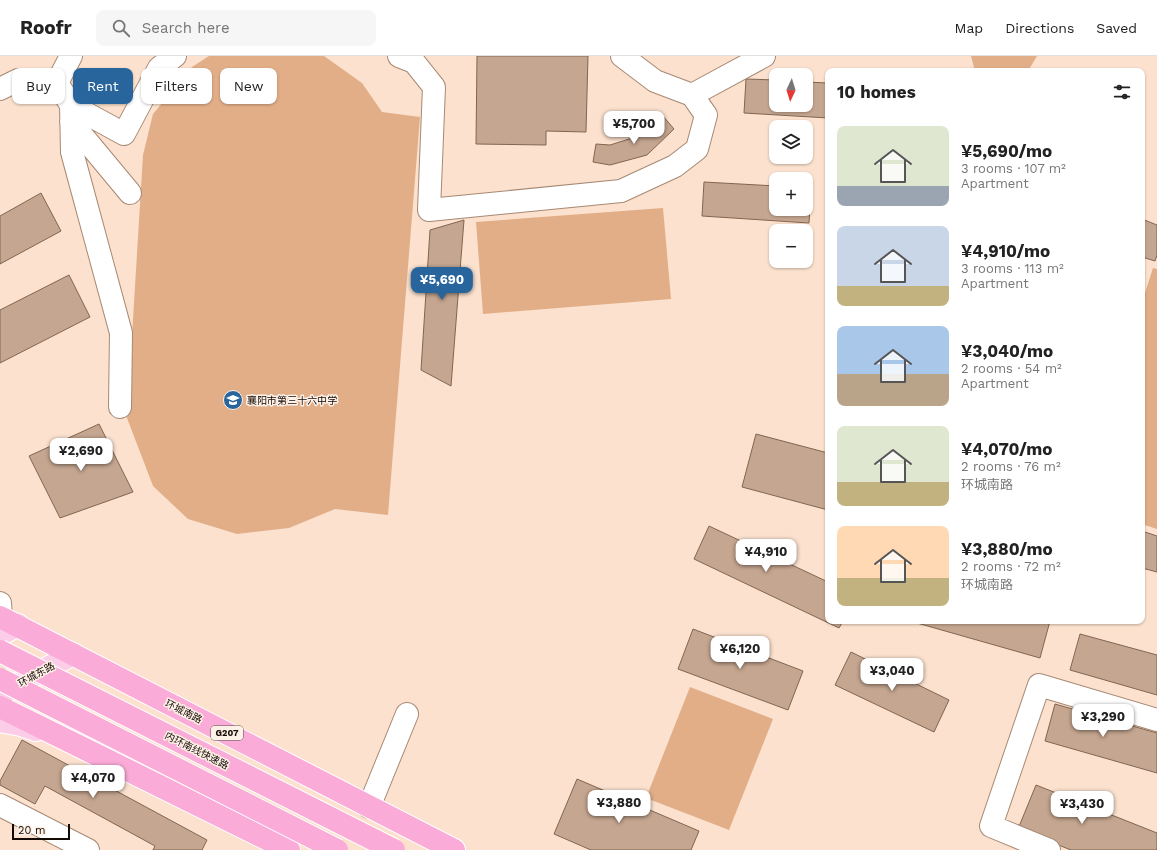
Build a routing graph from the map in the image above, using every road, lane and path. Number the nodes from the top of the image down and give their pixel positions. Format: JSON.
{"nodes":[{"id":1,"x":71,"y":56,"type":"edge"},
{"id":2,"x":176,"y":56,"type":"edge"},
{"id":3,"x":399,"y":56,"type":"edge"},
{"id":4,"x":622,"y":56,"type":"edge"},
{"id":5,"x":764,"y":56,"type":"edge"},
{"id":6,"x":65,"y":68,"type":"edge"},
{"id":7,"x":12,"y":83,"type":"edge"},
{"id":8,"x":0,"y":89,"type":"edge"},
{"id":9,"x":692,"y":96,"type":"junction"},
{"id":10,"x":65,"y":100,"type":"edge"},
{"id":11,"x":71,"y":113,"type":"junction"},
{"id":12,"x":130,"y":193,"type":"dead end"},
{"id":13,"x":120,"y":407,"type":"dead end"},
{"id":14,"x":4,"y":620,"type":"edge"},
{"id":15,"x":0,"y":651,"type":"edge"},
{"id":16,"x":73,"y":654,"type":"junction"},
{"id":17,"x":0,"y":679,"type":"edge"},
{"id":18,"x":0,"y":694,"type":"edge"},
{"id":19,"x":0,"y":706,"type":"edge"},
{"id":20,"x":407,"y":714,"type":"dead end"},
{"id":21,"x":1157,"y":720,"type":"edge"},
{"id":22,"x":0,"y":721,"type":"edge"},
{"id":23,"x":74,"y":743,"type":"junction"},
{"id":24,"x":0,"y":805,"type":"edge"},
{"id":25,"x":370,"y":807,"type":"junction"},
{"id":26,"x":88,"y":850,"type":"edge"},
{"id":27,"x":289,"y":850,"type":"edge"},
{"id":28,"x":337,"y":850,"type":"edge"},
{"id":29,"x":394,"y":850,"type":"edge"},
{"id":30,"x":454,"y":850,"type":"edge"},
{"id":31,"x":1049,"y":850,"type":"edge"}],
"edges":[{"from":1,"to":6,"type":"lane"},
{"from":2,"to":11,"type":"lane"},
{"from":3,"to":9,"type":"lane"},
{"from":4,"to":9,"type":"lane"},
{"from":5,"to":9,"type":"lane"},
{"from":7,"to":8,"type":"lane"},
{"from":10,"to":11,"type":"lane"},
{"from":11,"to":12,"type":"lane"},
{"from":11,"to":13,"type":"lane"},
{"from":14,"to":16,"type":"highway","name":"环城南路","number":"G207"},
{"from":15,"to":29,"type":"highway","name":"内环南线快速路","bridge":true},
{"from":16,"to":18,"type":"main road","name":"环城东路"},
{"from":16,"to":25,"type":"highway","name":"环城南路","number":"G207"},
{"from":17,"to":28,"type":"highway","bridge":true},
{"from":19,"to":23,"type":"highway"},
{"from":20,"to":25,"type":"lane"},
{"from":21,"to":31,"type":"lane"},
{"from":22,"to":23,"type":"main road"},
{"from":23,"to":27,"type":"highway"},
{"from":24,"to":26,"type":"lane"},
{"from":25,"to":30,"type":"highway","name":"环城南路","number":"G207"}]}
